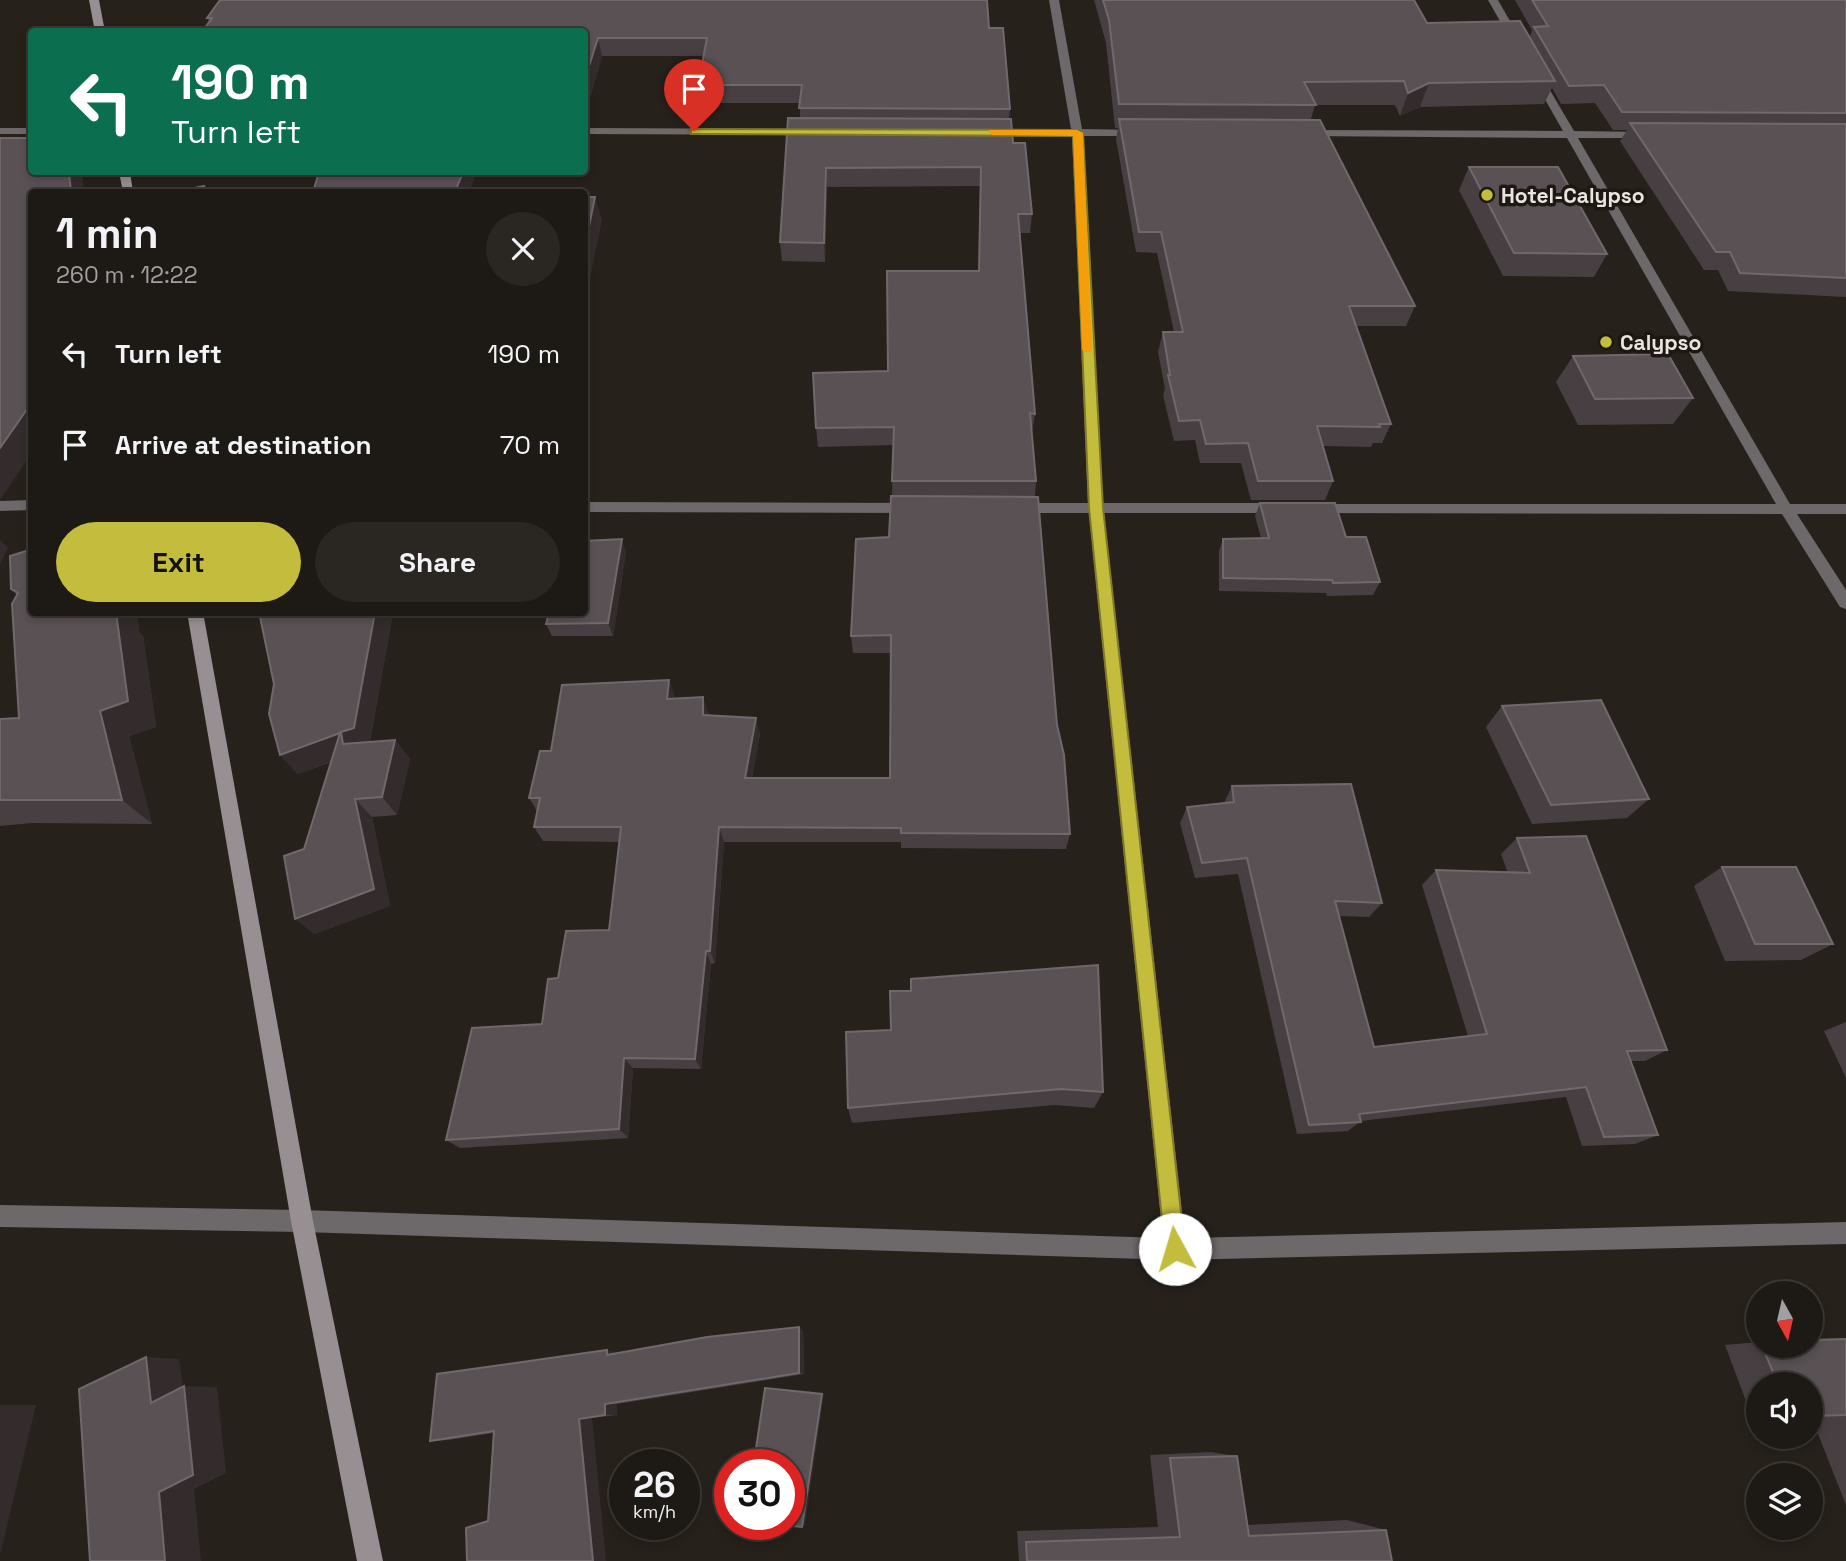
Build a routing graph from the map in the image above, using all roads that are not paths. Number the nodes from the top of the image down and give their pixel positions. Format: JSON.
{"nodes":[{"id":1,"x":94,"y":0,"type":"edge"},
{"id":2,"x":1054,"y":0,"type":"edge"},
{"id":3,"x":1493,"y":0,"type":"edge"},
{"id":4,"x":99,"y":28,"type":"edge"},
{"id":5,"x":0,"y":131,"type":"edge"},
{"id":6,"x":28,"y":131,"type":"edge"},
{"id":7,"x":588,"y":131,"type":"edge"},
{"id":8,"x":817,"y":132,"type":"edge"},
{"id":9,"x":982,"y":132,"type":"edge"},
{"id":10,"x":1077,"y":133,"type":"junction"},
{"id":11,"x":1146,"y":133,"type":"edge"},
{"id":12,"x":1296,"y":133,"type":"edge"},
{"id":13,"x":1570,"y":134,"type":"junction"},
{"id":14,"x":1667,"y":135,"type":"edge"},
{"id":15,"x":0,"y":506,"type":"edge"},
{"id":16,"x":28,"y":506,"type":"edge"},
{"id":17,"x":588,"y":507,"type":"edge"},
{"id":18,"x":930,"y":508,"type":"edge"},
{"id":19,"x":999,"y":508,"type":"edge"},
{"id":20,"x":1096,"y":508,"type":"junction"},
{"id":21,"x":1786,"y":509,"type":"junction"},
{"id":22,"x":1846,"y":509,"type":"edge"},
{"id":23,"x":1846,"y":603,"type":"edge"},
{"id":24,"x":196,"y":616,"type":"edge"},
{"id":25,"x":0,"y":1216,"type":"edge"},
{"id":26,"x":302,"y":1221,"type":"junction"},
{"id":27,"x":1846,"y":1233,"type":"edge"},
{"id":28,"x":1175,"y":1249,"type":"junction"},
{"id":29,"x":370,"y":1561,"type":"edge"}],
"edges":[{"from":1,"to":4,"type":"main road"},
{"from":2,"to":10,"type":"street"},
{"from":3,"to":13,"type":"street"},
{"from":5,"to":6,"type":"street"},
{"from":7,"to":8,"type":"street"},
{"from":9,"to":10,"type":"street"},
{"from":10,"to":11,"type":"street"},
{"from":10,"to":20,"type":"street"},
{"from":12,"to":13,"type":"street"},
{"from":13,"to":14,"type":"street"},
{"from":13,"to":21,"type":"street"},
{"from":15,"to":16,"type":"street"},
{"from":17,"to":18,"type":"street"},
{"from":19,"to":20,"type":"street"},
{"from":20,"to":21,"type":"street"},
{"from":20,"to":28,"type":"street"},
{"from":21,"to":22,"type":"street"},
{"from":21,"to":23,"type":"street"},
{"from":24,"to":26,"type":"main road"},
{"from":25,"to":26,"type":"street"},
{"from":26,"to":28,"type":"street"},
{"from":26,"to":29,"type":"main road"},
{"from":27,"to":28,"type":"street"}]}
